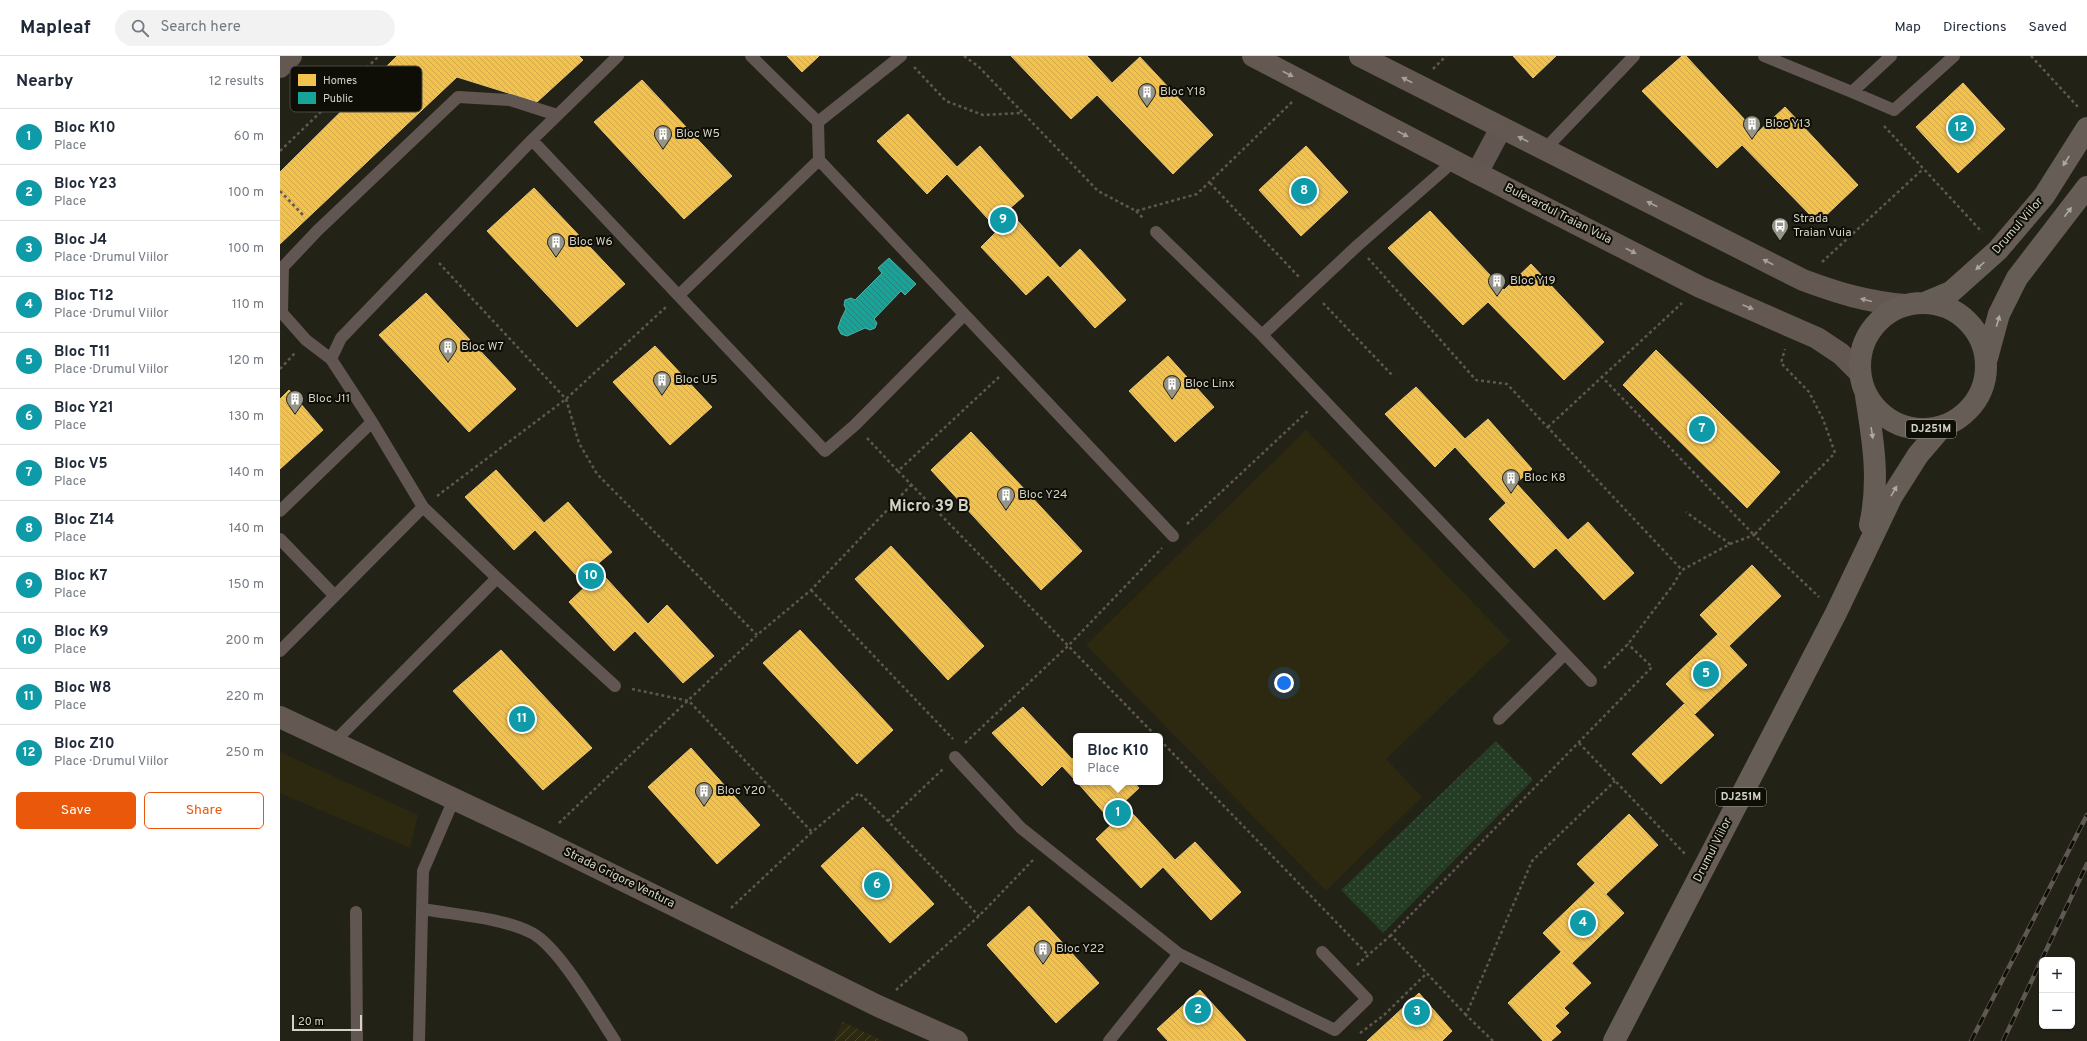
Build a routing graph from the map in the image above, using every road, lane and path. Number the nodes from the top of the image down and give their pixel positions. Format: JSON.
{"nodes":[{"id":1,"x":291,"y":56,"type":"edge"},
{"id":2,"x":379,"y":56,"type":"edge"},
{"id":3,"x":618,"y":56,"type":"edge"},
{"id":4,"x":751,"y":56,"type":"edge"},
{"id":5,"x":964,"y":56,"type":"edge"},
{"id":6,"x":1253,"y":56,"type":"edge"},
{"id":7,"x":1360,"y":56,"type":"edge"},
{"id":8,"x":1634,"y":56,"type":"edge"},
{"id":9,"x":1764,"y":56,"type":"edge"},
{"id":10,"x":1891,"y":56,"type":"edge"},
{"id":11,"x":1954,"y":56,"type":"edge"},
{"id":12,"x":2031,"y":56,"type":"edge"},
{"id":13,"x":905,"y":59,"type":"edge"},
{"id":14,"x":299,"y":66,"type":"edge"},
{"id":15,"x":368,"y":66,"type":"edge"},
{"id":16,"x":280,"y":68,"type":"edge"},
{"id":17,"x":1310,"y":85,"type":"junction"},
{"id":18,"x":1852,"y":92,"type":"junction"},
{"id":19,"x":319,"y":112,"type":"edge"},
{"id":20,"x":1021,"y":113,"type":"junction"},
{"id":21,"x":557,"y":115,"type":"junction"},
{"id":22,"x":2084,"y":120,"type":"edge"},
{"id":23,"x":818,"y":122,"type":"junction"},
{"id":24,"x":1882,"y":125,"type":"dead end"},
{"id":25,"x":1501,"y":128,"type":"junction"},
{"id":26,"x":532,"y":140,"type":"junction"},
{"id":27,"x":280,"y":150,"type":"edge"},
{"id":28,"x":1544,"y":150,"type":"junction"},
{"id":29,"x":819,"y":160,"type":"junction"},
{"id":30,"x":1454,"y":161,"type":"junction"},
{"id":31,"x":1922,"y":169,"type":"junction"},
{"id":32,"x":1477,"y":174,"type":"junction"},
{"id":33,"x":2087,"y":187,"type":"edge"},
{"id":34,"x":280,"y":191,"type":"edge"},
{"id":35,"x":318,"y":231,"type":"junction"},
{"id":36,"x":1156,"y":232,"type":"dead end"},
{"id":37,"x":1358,"y":246,"type":"junction"},
{"id":38,"x":427,"y":250,"type":"junction"},
{"id":39,"x":1998,"y":250,"type":"junction"},
{"id":40,"x":1802,"y":280,"type":"junction"},
{"id":41,"x":1700,"y":287,"type":"junction"},
{"id":42,"x":679,"y":295,"type":"junction"},
{"id":43,"x":1927,"y":302,"type":"junction"},
{"id":44,"x":1905,"y":305,"type":"junction"},
{"id":45,"x":964,"y":315,"type":"junction"},
{"id":46,"x":1792,"y":326,"type":"junction"},
{"id":47,"x":1262,"y":335,"type":"junction"},
{"id":48,"x":1987,"y":358,"type":"junction"},
{"id":49,"x":331,"y":359,"type":"junction"},
{"id":50,"x":1012,"y":364,"type":"junction"},
{"id":51,"x":1860,"y":374,"type":"junction"},
{"id":52,"x":1601,"y":376,"type":"junction"},
{"id":53,"x":1866,"y":395,"type":"junction"},
{"id":54,"x":566,"y":399,"type":"junction"},
{"id":55,"x":1321,"y":399,"type":"junction"},
{"id":56,"x":372,"y":422,"type":"junction"},
{"id":57,"x":855,"y":425,"type":"junction"},
{"id":58,"x":1548,"y":427,"type":"junction"},
{"id":59,"x":1942,"y":427,"type":"junction"},
{"id":60,"x":898,"y":471,"type":"junction"},
{"id":61,"x":912,"y":484,"type":"junction"},
{"id":62,"x":423,"y":507,"type":"junction"},
{"id":63,"x":280,"y":510,"type":"edge"},
{"id":64,"x":1686,"y":512,"type":"dead end"},
{"id":65,"x":1754,"y":535,"type":"junction"},
{"id":66,"x":1173,"y":536,"type":"junction"},
{"id":67,"x":280,"y":539,"type":"edge"},
{"id":68,"x":1730,"y":544,"type":"junction"},
{"id":69,"x":1865,"y":551,"type":"junction"},
{"id":70,"x":1682,"y":570,"type":"junction"},
{"id":71,"x":497,"y":578,"type":"junction"},
{"id":72,"x":811,"y":590,"type":"junction"},
{"id":73,"x":334,"y":595,"type":"junction"},
{"id":74,"x":1836,"y":613,"type":"junction"},
{"id":75,"x":757,"y":635,"type":"junction"},
{"id":76,"x":1628,"y":644,"type":"junction"},
{"id":77,"x":1068,"y":645,"type":"junction"},
{"id":78,"x":280,"y":650,"type":"edge"},
{"id":79,"x":1564,"y":655,"type":"junction"},
{"id":80,"x":1591,"y":682,"type":"joint"},
{"id":81,"x":615,"y":686,"type":"joint"},
{"id":82,"x":689,"y":701,"type":"junction"},
{"id":83,"x":280,"y":717,"type":"edge"},
{"id":84,"x":1499,"y":719,"type":"dead end"},
{"id":85,"x":1153,"y":733,"type":"edge"},
{"id":86,"x":334,"y":742,"type":"junction"},
{"id":87,"x":1163,"y":743,"type":"edge"},
{"id":88,"x":1579,"y":743,"type":"junction"},
{"id":89,"x":958,"y":752,"type":"junction"},
{"id":90,"x":1615,"y":781,"type":"junction"},
{"id":91,"x":454,"y":799,"type":"junction"},
{"id":92,"x":888,"y":821,"type":"junction"},
{"id":93,"x":812,"y":832,"type":"junction"},
{"id":94,"x":541,"y":840,"type":"junction"},
{"id":95,"x":1046,"y":847,"type":"junction"},
{"id":96,"x":1702,"y":872,"type":"junction"},
{"id":97,"x":422,"y":909,"type":"junction"},
{"id":98,"x":356,"y":912,"type":"dead end"},
{"id":99,"x":979,"y":916,"type":"junction"},
{"id":100,"x":715,"y":924,"type":"junction"},
{"id":101,"x":1391,"y":935,"type":"junction"},
{"id":102,"x":1322,"y":952,"type":"dead end"},
{"id":103,"x":1179,"y":954,"type":"junction"},
{"id":104,"x":1368,"y":955,"type":"junction"},
{"id":105,"x":1426,"y":973,"type":"junction"},
{"id":106,"x":1346,"y":976,"type":"junction"},
{"id":107,"x":878,"y":1006,"type":"junction"},
{"id":108,"x":1466,"y":1015,"type":"junction"},
{"id":109,"x":1355,"y":1037,"type":"dead end"},
{"id":110,"x":1488,"y":1040,"type":"edge"},
{"id":111,"x":357,"y":1041,"type":"edge"},
{"id":112,"x":418,"y":1041,"type":"edge"},
{"id":113,"x":616,"y":1041,"type":"edge"},
{"id":114,"x":957,"y":1041,"type":"edge"},
{"id":115,"x":1108,"y":1041,"type":"edge"},
{"id":116,"x":1493,"y":1041,"type":"edge"},
{"id":117,"x":1614,"y":1041,"type":"edge"}],
"edges":[{"from":1,"to":14,"type":"path"},
{"from":1,"to":16,"type":"main road"},
{"from":2,"to":15,"type":"path"},
{"from":3,"to":21,"type":"lane"},
{"from":4,"to":23,"type":"lane"},
{"from":5,"to":20,"type":"path"},
{"from":6,"to":17,"type":"main road","name":"Bulevardul Traian Vuia","one_way":true},
{"from":25,"to":7,"type":"main road","one_way":true},
{"from":8,"to":28,"type":"lane"},
{"from":9,"to":18,"type":"lane"},
{"from":10,"to":18,"type":"lane"},
{"from":11,"to":18,"type":"lane"},
{"from":12,"to":22,"type":"path"},
{"from":13,"to":20,"type":"path"},
{"from":13,"to":23,"type":"lane"},
{"from":17,"to":20,"type":"path"},
{"from":17,"to":30,"type":"main road","name":"Bulevardul Traian Vuia","one_way":true},
{"from":19,"to":27,"type":"path"},
{"from":21,"to":26,"type":"lane"},
{"from":21,"to":35,"type":"lane"},
{"from":22,"to":39,"type":"highway","name":"Drumul Viilor","number":"DJ251M","one_way":true},
{"from":23,"to":29,"type":"lane"},
{"from":24,"to":31,"type":"path"},
{"from":28,"to":25,"type":"main road","one_way":true},
{"from":25,"to":32,"type":"street"},
{"from":26,"to":38,"type":"lane"},
{"from":26,"to":42,"type":"lane"},
{"from":40,"to":28,"type":"main road","one_way":true},
{"from":29,"to":42,"type":"lane"},
{"from":29,"to":45,"type":"lane"},
{"from":30,"to":32,"type":"main road","name":"Bulevardul Traian Vuia"},
{"from":30,"to":37,"type":"lane"},
{"from":31,"to":39,"type":"path"},
{"from":31,"to":40,"type":"path"},
{"from":32,"to":41,"type":"main road","name":"Bulevardul Traian Vuia","one_way":true},
{"from":48,"to":33,"type":"highway","number":"DJ251M","one_way":true},
{"from":34,"to":35,"type":"path"},
{"from":35,"to":49,"type":"lane"},
{"from":36,"to":47,"type":"lane"},
{"from":37,"to":47,"type":"lane"},
{"from":37,"to":58,"type":"path"},
{"from":38,"to":49,"type":"lane"},
{"from":38,"to":54,"type":"path"},
{"from":39,"to":43,"type":"highway","name":"Drumul Viilor","number":"DJ251M","one_way":true},
{"from":44,"to":40,"type":"main road","one_way":true},
{"from":41,"to":46,"type":"main road","name":"Bulevardul Traian Vuia","one_way":true},
{"from":41,"to":52,"type":"path"},
{"from":42,"to":54,"type":"path"},
{"from":42,"to":57,"type":"lane"},
{"from":43,"to":44,"type":"highway","number":"DJ251M"},
{"from":43,"to":48,"type":"highway","number":"DJ251M"},
{"from":44,"to":51,"type":"highway","number":"DJ251M"},
{"from":45,"to":50,"type":"lane"},
{"from":45,"to":57,"type":"lane"},
{"from":46,"to":51,"type":"main road","name":"Bulevardul Traian Vuia"},
{"from":46,"to":65,"type":"path"},
{"from":47,"to":55,"type":"lane"},
{"from":48,"to":59,"type":"highway","number":"DJ251M"},
{"from":49,"to":56,"type":"lane"},
{"from":50,"to":60,"type":"path"},
{"from":50,"to":66,"type":"lane"},
{"from":51,"to":53,"type":"highway","number":"DJ251M"},
{"from":52,"to":58,"type":"path"},
{"from":52,"to":65,"type":"path"},
{"from":53,"to":59,"type":"highway","number":"DJ251M"},
{"from":53,"to":69,"type":"highway","name":"Drumul Viilor","number":"DJ251M","one_way":true},
{"from":54,"to":62,"type":"path"},
{"from":54,"to":75,"type":"path"},
{"from":55,"to":66,"type":"path"},
{"from":55,"to":79,"type":"lane"},
{"from":56,"to":62,"type":"lane"},
{"from":56,"to":63,"type":"lane"},
{"from":57,"to":60,"type":"path"},
{"from":58,"to":70,"type":"path"},
{"from":69,"to":59,"type":"highway","name":"Drumul Viilor","number":"DJ251M","one_way":true},
{"from":60,"to":61,"type":"path"},
{"from":61,"to":72,"type":"path"},
{"from":61,"to":77,"type":"path"},
{"from":62,"to":71,"type":"lane"},
{"from":62,"to":73,"type":"lane"},
{"from":64,"to":68,"type":"path"},
{"from":65,"to":68,"type":"path"},
{"from":65,"to":74,"type":"path"},
{"from":66,"to":77,"type":"path"},
{"from":67,"to":73,"type":"lane"},
{"from":68,"to":70,"type":"path"},
{"from":69,"to":74,"type":"highway","name":"Drumul Viilor","number":"DJ251M"},
{"from":70,"to":76,"type":"path"},
{"from":71,"to":81,"type":"lane"},
{"from":71,"to":86,"type":"lane"},
{"from":72,"to":75,"type":"path"},
{"from":72,"to":89,"type":"path"},
{"from":73,"to":78,"type":"lane"},
{"from":74,"to":96,"type":"highway","name":"Drumul Viilor","number":"DJ251M"},
{"from":75,"to":82,"type":"path"},
{"from":76,"to":80,"type":"path"},
{"from":76,"to":88,"type":"path"},
{"from":77,"to":85,"type":"path"},
{"from":77,"to":89,"type":"path"},
{"from":79,"to":80,"type":"lane"},
{"from":79,"to":84,"type":"lane"},
{"from":81,"to":82,"type":"path"},
{"from":82,"to":93,"type":"path"},
{"from":82,"to":94,"type":"path"},
{"from":83,"to":86,"type":"main road","name":"Strada Grigore Ventura"},
{"from":86,"to":91,"type":"main road","name":"Strada Grigore Ventura"},
{"from":87,"to":104,"type":"path"},
{"from":88,"to":90,"type":"path"},
{"from":88,"to":101,"type":"path"},
{"from":89,"to":92,"type":"path"},
{"from":89,"to":95,"type":"lane"},
{"from":90,"to":96,"type":"path"},
{"from":90,"to":108,"type":"path"},
{"from":91,"to":94,"type":"main road","name":"Strada Grigore Ventura"},
{"from":91,"to":97,"type":"lane"},
{"from":92,"to":93,"type":"path"},
{"from":92,"to":99,"type":"path"},
{"from":93,"to":100,"type":"path"},
{"from":94,"to":100,"type":"main road","name":"Strada Grigore Ventura"},
{"from":95,"to":99,"type":"path"},
{"from":95,"to":103,"type":"lane"},
{"from":96,"to":117,"type":"highway","name":"Drumul Viilor","number":"DJ251M"},
{"from":97,"to":112,"type":"lane"},
{"from":97,"to":113,"type":"lane"},
{"from":98,"to":111,"type":"lane"},
{"from":99,"to":107,"type":"path"},
{"from":100,"to":107,"type":"main road","name":"Strada Grigore Ventura"},
{"from":101,"to":104,"type":"path"},
{"from":101,"to":105,"type":"path"},
{"from":102,"to":106,"type":"lane"},
{"from":103,"to":106,"type":"lane"},
{"from":103,"to":115,"type":"lane"},
{"from":104,"to":106,"type":"path"},
{"from":105,"to":108,"type":"path"},
{"from":105,"to":109,"type":"path"},
{"from":107,"to":114,"type":"main road","name":"Strada Grigore Ventura"},
{"from":108,"to":110,"type":"path"},
{"from":110,"to":116,"type":"path"}]}
